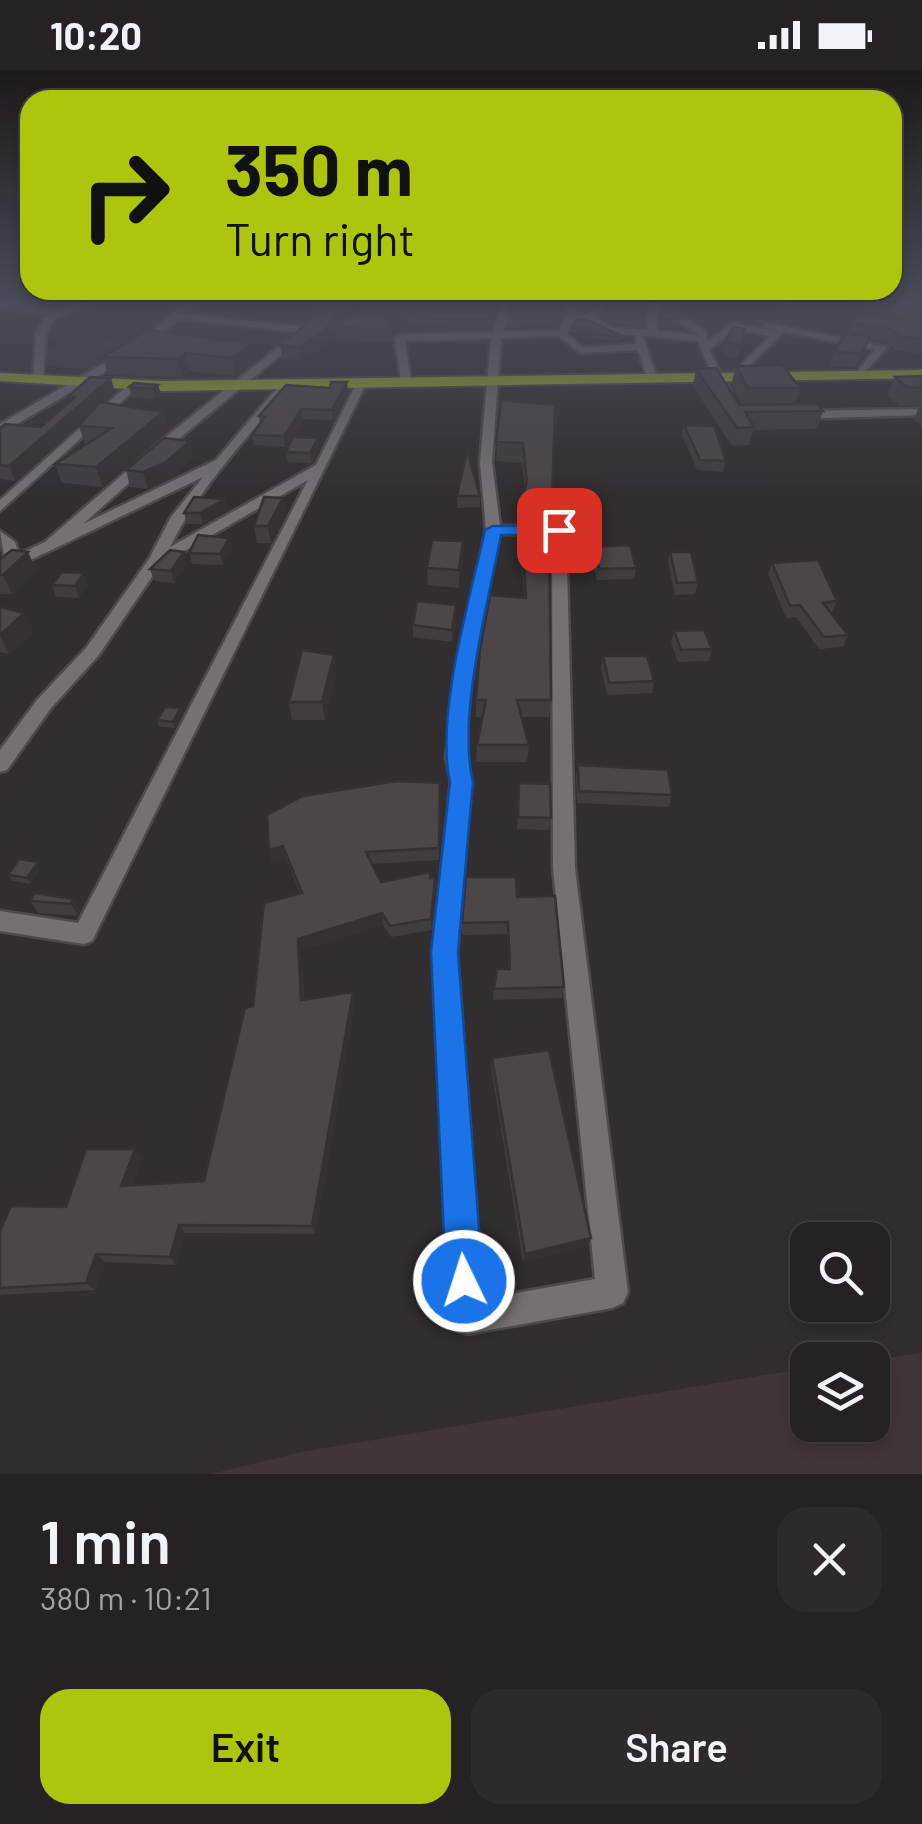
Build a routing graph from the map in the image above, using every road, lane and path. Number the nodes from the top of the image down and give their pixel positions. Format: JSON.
{"nodes":[{"id":1,"x":39,"y":368,"type":"edge"},
{"id":2,"x":106,"y":368,"type":"edge"},
{"id":3,"x":259,"y":368,"type":"edge"},
{"id":4,"x":404,"y":368,"type":"edge"},
{"id":5,"x":496,"y":368,"type":"edge"},
{"id":6,"x":649,"y":368,"type":"edge"},
{"id":7,"x":714,"y":368,"type":"edge"},
{"id":8,"x":744,"y":368,"type":"edge"},
{"id":9,"x":865,"y":368,"type":"edge"},
{"id":10,"x":860,"y":374,"type":"junction"},
{"id":11,"x":914,"y":374,"type":"edge"},
{"id":12,"x":718,"y":376,"type":"junction"},
{"id":13,"x":736,"y":376,"type":"junction"},
{"id":14,"x":0,"y":377,"type":"edge"},
{"id":15,"x":652,"y":378,"type":"junction"},
{"id":16,"x":38,"y":380,"type":"junction"},
{"id":17,"x":496,"y":380,"type":"junction"},
{"id":18,"x":406,"y":381,"type":"junction"},
{"id":19,"x":362,"y":382,"type":"junction"},
{"id":20,"x":80,"y":384,"type":"junction"},
{"id":21,"x":286,"y":384,"type":"junction"},
{"id":22,"x":133,"y":386,"type":"junction"},
{"id":23,"x":238,"y":386,"type":"junction"},
{"id":24,"x":922,"y":391,"type":"edge"},
{"id":25,"x":800,"y":402,"type":"edge"},
{"id":26,"x":730,"y":403,"type":"edge"},
{"id":27,"x":922,"y":412,"type":"edge"},
{"id":28,"x":810,"y":414,"type":"junction"},
{"id":29,"x":774,"y":415,"type":"edge"},
{"id":30,"x":0,"y":430,"type":"edge"},
{"id":31,"x":220,"y":463,"type":"junction"},
{"id":32,"x":321,"y":467,"type":"junction"},
{"id":33,"x":0,"y":507,"type":"edge"},
{"id":34,"x":493,"y":530,"type":"junction"},
{"id":35,"x":0,"y":535,"type":"edge"},
{"id":36,"x":47,"y":548,"type":"junction"},
{"id":37,"x":155,"y":562,"type":"junction"},
{"id":38,"x":13,"y":564,"type":"junction"},
{"id":39,"x":0,"y":576,"type":"edge"},
{"id":40,"x":0,"y":766,"type":"edge"},
{"id":41,"x":0,"y":921,"type":"edge"}],
"edges":[{"from":1,"to":16,"type":"street"},
{"from":2,"to":20,"type":"street"},
{"from":3,"to":23,"type":"street"},
{"from":4,"to":18,"type":"street"},
{"from":5,"to":17,"type":"street"},
{"from":6,"to":15,"type":"street"},
{"from":7,"to":12,"type":"street"},
{"from":8,"to":13,"type":"street"},
{"from":9,"to":10,"type":"street"},
{"from":10,"to":11,"type":"highway"},
{"from":10,"to":13,"type":"highway"},
{"from":11,"to":24,"type":"street"},
{"from":12,"to":13,"type":"highway"},
{"from":12,"to":15,"type":"highway"},
{"from":12,"to":26,"type":"street"},
{"from":14,"to":16,"type":"highway"},
{"from":15,"to":17,"type":"highway"},
{"from":16,"to":20,"type":"highway"},
{"from":17,"to":18,"type":"highway"},
{"from":17,"to":34,"type":"street"},
{"from":18,"to":19,"type":"highway"},
{"from":19,"to":21,"type":"highway"},
{"from":19,"to":32,"type":"street"},
{"from":20,"to":22,"type":"highway"},
{"from":20,"to":30,"type":"street"},
{"from":21,"to":23,"type":"highway"},
{"from":21,"to":31,"type":"street"},
{"from":22,"to":23,"type":"highway"},
{"from":22,"to":33,"type":"street"},
{"from":23,"to":36,"type":"street"},
{"from":25,"to":28,"type":"street"},
{"from":27,"to":28,"type":"street"},
{"from":28,"to":29,"type":"street"},
{"from":31,"to":36,"type":"street"},
{"from":31,"to":37,"type":"street"},
{"from":32,"to":37,"type":"street"},
{"from":32,"to":41,"type":"street"},
{"from":34,"to":34,"type":"street"},
{"from":35,"to":38,"type":"street"},
{"from":36,"to":38,"type":"street"},
{"from":37,"to":40,"type":"street"},
{"from":38,"to":39,"type":"street"}]}
